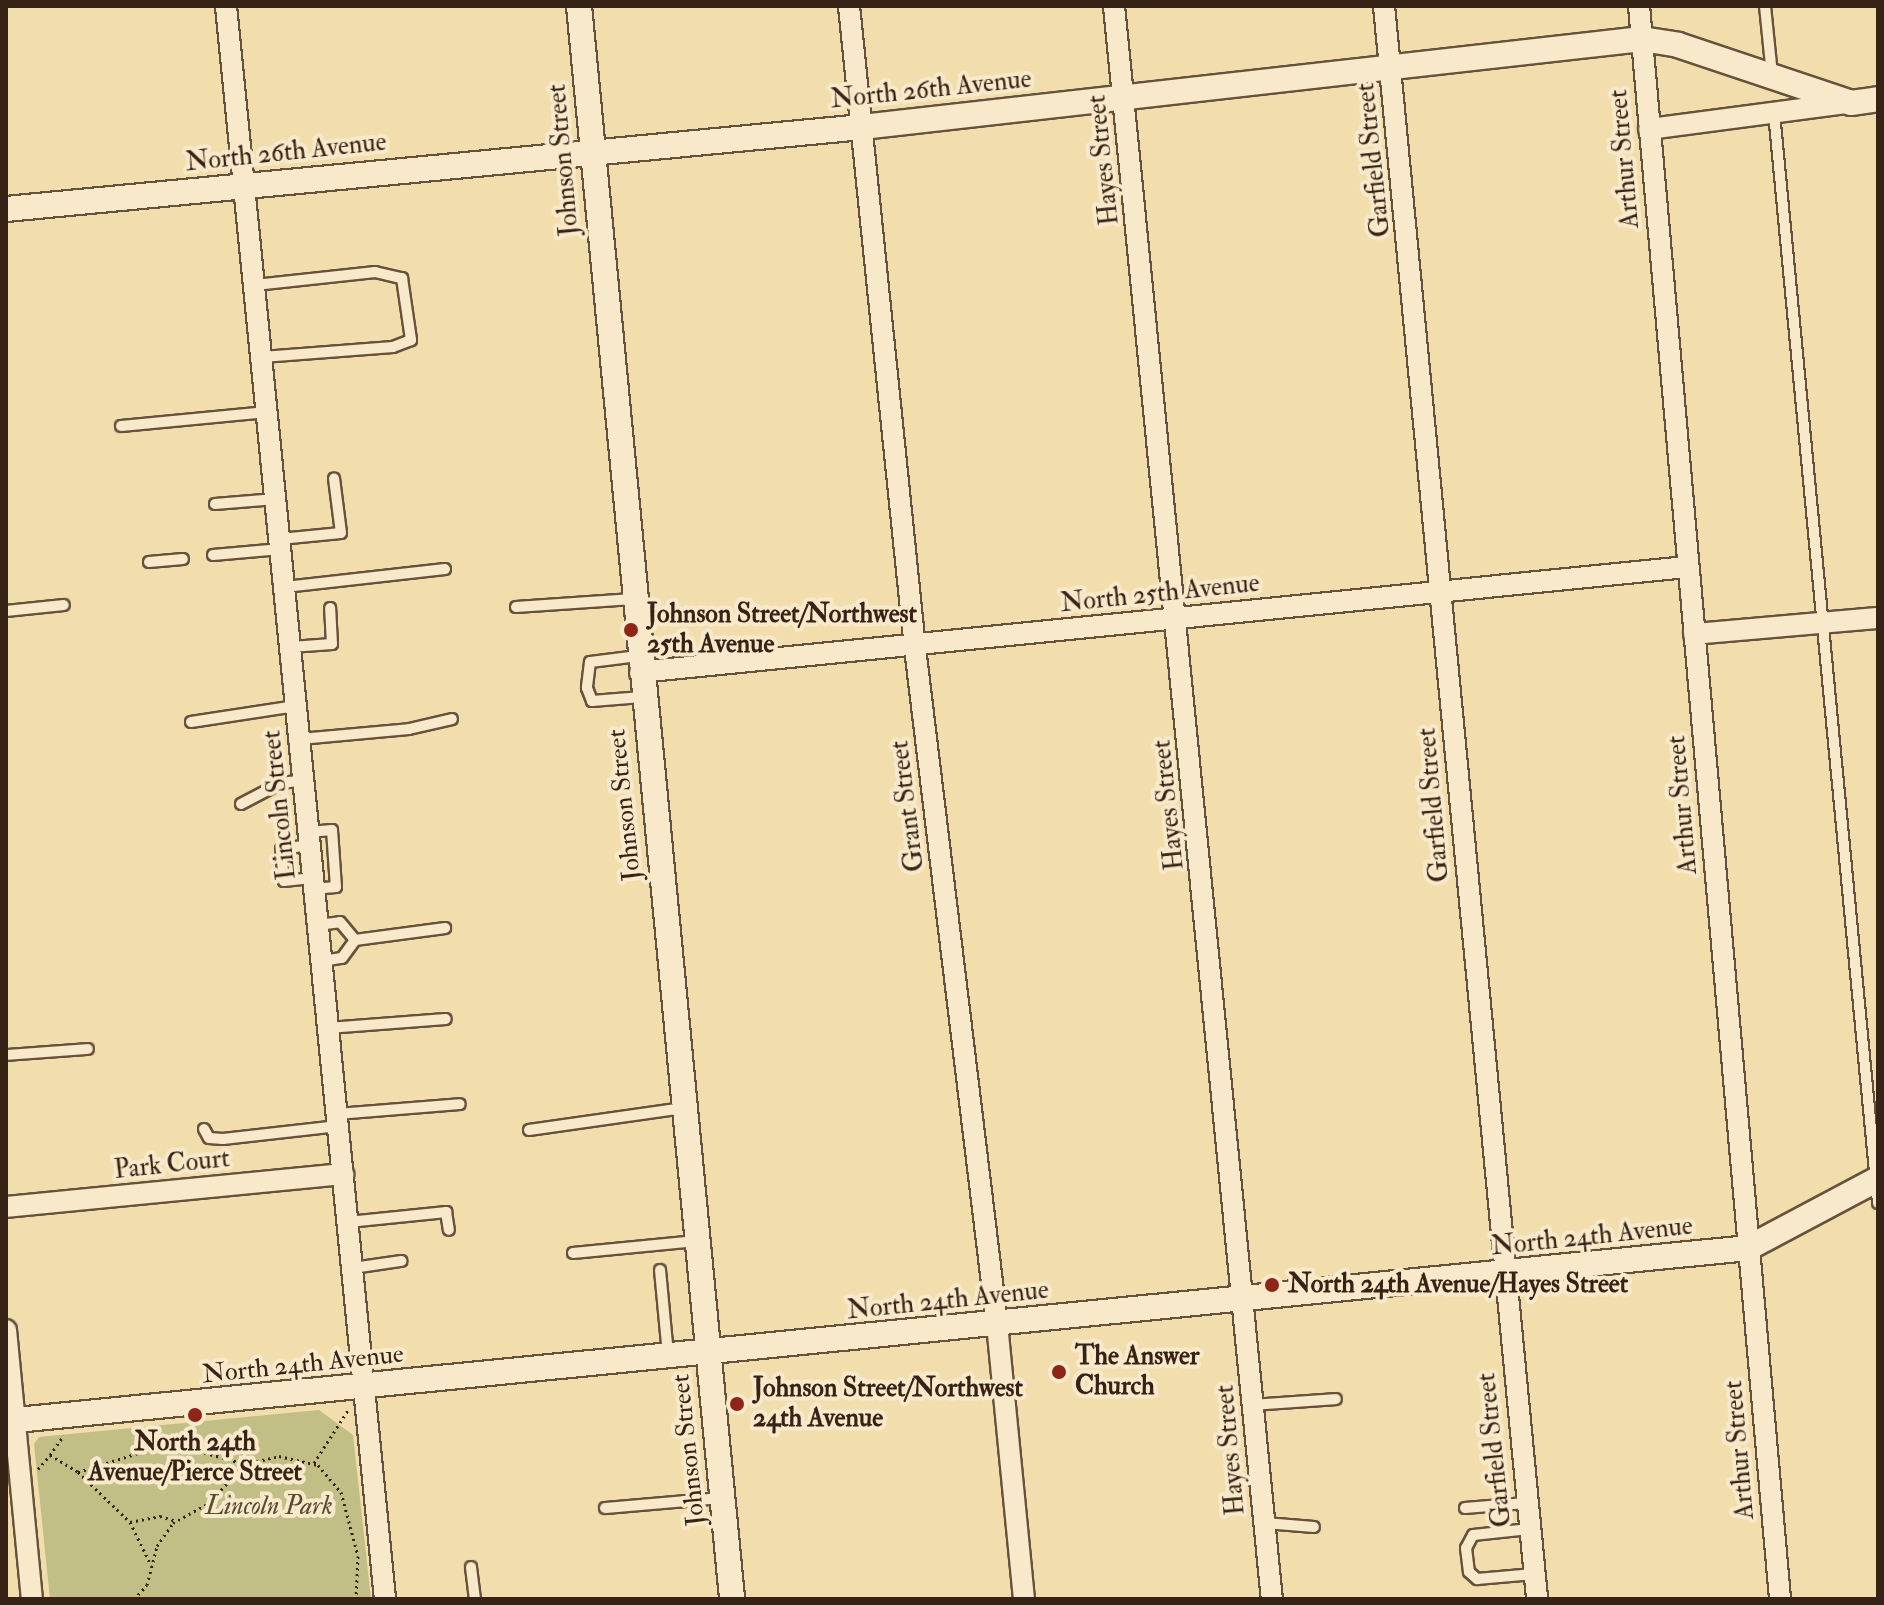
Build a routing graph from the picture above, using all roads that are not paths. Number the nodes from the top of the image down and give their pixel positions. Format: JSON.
{"nodes":[{"id":1,"x":226,"y":6,"type":"edge"},
{"id":2,"x":579,"y":6,"type":"edge"},
{"id":3,"x":849,"y":6,"type":"edge"},
{"id":4,"x":1114,"y":6,"type":"edge"},
{"id":5,"x":1384,"y":6,"type":"edge"},
{"id":6,"x":1639,"y":6,"type":"edge"},
{"id":7,"x":1765,"y":6,"type":"edge"},
{"id":8,"x":1642,"y":39,"type":"junction"},
{"id":9,"x":1390,"y":65,"type":"junction"},
{"id":10,"x":1772,"y":77,"type":"junction"},
{"id":11,"x":1124,"y":97,"type":"junction"},
{"id":12,"x":1878,"y":99,"type":"edge"},
{"id":13,"x":1851,"y":103,"type":"junction"},
{"id":14,"x":1774,"y":113,"type":"junction"},
{"id":15,"x":862,"y":127,"type":"junction"},
{"id":16,"x":1649,"y":129,"type":"junction"},
{"id":17,"x":591,"y":150,"type":"junction"},
{"id":18,"x":245,"y":186,"type":"junction"},
{"id":19,"x":6,"y":209,"type":"edge"},
{"id":20,"x":255,"y":285,"type":"junction"},
{"id":21,"x":262,"y":357,"type":"junction"},
{"id":22,"x":267,"y":412,"type":"junction"},
{"id":23,"x":121,"y":426,"type":"dead end"},
{"id":24,"x":334,"y":478,"type":"dead end"},
{"id":25,"x":276,"y":499,"type":"junction"},
{"id":26,"x":215,"y":504,"type":"dead end"},
{"id":27,"x":281,"y":544,"type":"junction"},
{"id":28,"x":213,"y":555,"type":"dead end"},
{"id":29,"x":183,"y":559,"type":"dead end"},
{"id":30,"x":149,"y":562,"type":"dead end"},
{"id":31,"x":1686,"y":567,"type":"junction"},
{"id":32,"x":445,"y":569,"type":"dead end"},
{"id":33,"x":285,"y":587,"type":"junction"},
{"id":34,"x":1441,"y":592,"type":"junction"},
{"id":35,"x":633,"y":599,"type":"junction"},
{"id":36,"x":64,"y":605,"type":"dead end"},
{"id":37,"x":516,"y":607,"type":"dead end"},
{"id":38,"x":330,"y":608,"type":"dead end"},
{"id":39,"x":6,"y":611,"type":"edge"},
{"id":40,"x":1177,"y":616,"type":"junction"},
{"id":41,"x":1878,"y":618,"type":"edge"},
{"id":42,"x":1822,"y":623,"type":"junction"},
{"id":43,"x":1694,"y":634,"type":"junction"},
{"id":44,"x":291,"y":647,"type":"junction"},
{"id":45,"x":915,"y":648,"type":"junction"},
{"id":46,"x":639,"y":664,"type":"junction"},
{"id":47,"x":642,"y":697,"type":"junction"},
{"id":48,"x":296,"y":706,"type":"junction"},
{"id":49,"x":452,"y":719,"type":"dead end"},
{"id":50,"x":191,"y":722,"type":"dead end"},
{"id":51,"x":300,"y":739,"type":"junction"},
{"id":52,"x":304,"y":780,"type":"junction"},
{"id":53,"x":241,"y":804,"type":"dead end"},
{"id":54,"x":310,"y":839,"type":"junction"},
{"id":55,"x":314,"y":884,"type":"junction"},
{"id":56,"x":317,"y":925,"type":"junction"},
{"id":57,"x":445,"y":928,"type":"dead end"},
{"id":58,"x":355,"y":940,"type":"junction"},
{"id":59,"x":322,"y":961,"type":"junction"},
{"id":60,"x":446,"y":1019,"type":"dead end"},
{"id":61,"x":328,"y":1028,"type":"junction"},
{"id":62,"x":88,"y":1049,"type":"dead end"},
{"id":63,"x":6,"y":1055,"type":"edge"},
{"id":64,"x":460,"y":1104,"type":"dead end"},
{"id":65,"x":683,"y":1108,"type":"junction"},
{"id":66,"x":338,"y":1120,"type":"junction"},
{"id":67,"x":204,"y":1129,"type":"dead end"},
{"id":68,"x":529,"y":1130,"type":"dead end"},
{"id":69,"x":343,"y":1174,"type":"junction"},
{"id":70,"x":1877,"y":1187,"type":"edge"},
{"id":71,"x":6,"y":1207,"type":"edge"},
{"id":72,"x":348,"y":1222,"type":"junction"},
{"id":73,"x":449,"y":1230,"type":"dead end"},
{"id":74,"x":696,"y":1241,"type":"junction"},
{"id":75,"x":1748,"y":1248,"type":"junction"},
{"id":76,"x":573,"y":1253,"type":"dead end"},
{"id":77,"x":401,"y":1261,"type":"dead end"},
{"id":78,"x":353,"y":1268,"type":"junction"},
{"id":79,"x":660,"y":1270,"type":"dead end"},
{"id":80,"x":1502,"y":1274,"type":"junction"},
{"id":81,"x":1243,"y":1300,"type":"junction"},
{"id":82,"x":997,"y":1324,"type":"junction"},
{"id":83,"x":6,"y":1330,"type":"edge"},
{"id":84,"x":707,"y":1353,"type":"junction"},
{"id":85,"x":668,"y":1356,"type":"junction"},
{"id":86,"x":357,"y":1396,"type":"junction"},
{"id":87,"x":1336,"y":1399,"type":"dead end"},
{"id":88,"x":1253,"y":1405,"type":"junction"},
{"id":89,"x":10,"y":1421,"type":"edge"},
{"id":90,"x":722,"y":1498,"type":"junction"},
{"id":91,"x":1526,"y":1503,"type":"junction"},
{"id":92,"x":605,"y":1508,"type":"dead end"},
{"id":93,"x":1465,"y":1508,"type":"dead end"},
{"id":94,"x":1265,"y":1523,"type":"junction"},
{"id":95,"x":1314,"y":1527,"type":"dead end"},
{"id":96,"x":1529,"y":1529,"type":"junction"},
{"id":97,"x":471,"y":1567,"type":"dead end"},
{"id":98,"x":1534,"y":1574,"type":"junction"},
{"id":99,"x":32,"y":1599,"type":"edge"},
{"id":100,"x":385,"y":1599,"type":"edge"},
{"id":101,"x":475,"y":1599,"type":"edge"},
{"id":102,"x":732,"y":1599,"type":"edge"},
{"id":103,"x":1024,"y":1599,"type":"edge"},
{"id":104,"x":1272,"y":1599,"type":"edge"},
{"id":105,"x":1537,"y":1599,"type":"edge"},
{"id":106,"x":1780,"y":1599,"type":"edge"}],
"edges":[{"from":1,"to":18,"type":"street","name":"Lincoln Street"},
{"from":2,"to":17,"type":"street","name":"Johnson Street"},
{"from":3,"to":15,"type":"street","name":"Grant Street"},
{"from":4,"to":11,"type":"street","name":"Hayes Street"},
{"from":5,"to":9,"type":"street","name":"Garfield Street"},
{"from":6,"to":8,"type":"street","name":"Arthur Street"},
{"from":7,"to":10,"type":"lane"},
{"from":8,"to":9,"type":"street","name":"North 26th Avenue"},
{"from":8,"to":10,"type":"street","name":"North 26th Avenue"},
{"from":8,"to":16,"type":"street","name":"Arthur Street"},
{"from":9,"to":11,"type":"street","name":"North 26th Avenue"},
{"from":9,"to":34,"type":"street","name":"Garfield Street"},
{"from":10,"to":13,"type":"street","name":"North 26th Avenue"},
{"from":11,"to":15,"type":"street","name":"North 26th Avenue"},
{"from":11,"to":40,"type":"street","name":"Hayes Street"},
{"from":12,"to":13,"type":"street","name":"North 26th Avenue"},
{"from":13,"to":14,"type":"street","name":"North 26th Avenue"},
{"from":14,"to":16,"type":"street","name":"North 26th Avenue"},
{"from":14,"to":42,"type":"lane"},
{"from":15,"to":17,"type":"street","name":"North 26th Avenue"},
{"from":15,"to":45,"type":"street","name":"Grant Street"},
{"from":16,"to":31,"type":"street","name":"Arthur Street"},
{"from":17,"to":18,"type":"street","name":"North 26th Avenue"},
{"from":17,"to":35,"type":"street","name":"Johnson Street"},
{"from":18,"to":19,"type":"street","name":"North 26th Avenue"},
{"from":18,"to":20,"type":"street","name":"Lincoln Street"},
{"from":20,"to":21,"type":"street","name":"Lincoln Street"},
{"from":20,"to":21,"type":"lane"},
{"from":21,"to":22,"type":"street","name":"Lincoln Street"},
{"from":22,"to":23,"type":"lane"},
{"from":22,"to":25,"type":"street","name":"Lincoln Street"},
{"from":24,"to":27,"type":"lane"},
{"from":25,"to":26,"type":"lane"},
{"from":25,"to":27,"type":"street","name":"Lincoln Street"},
{"from":27,"to":28,"type":"lane"},
{"from":27,"to":33,"type":"street","name":"Lincoln Street"},
{"from":29,"to":30,"type":"lane"},
{"from":31,"to":34,"type":"street","name":"North 25th Avenue"},
{"from":31,"to":43,"type":"street","name":"Arthur Street"},
{"from":32,"to":33,"type":"lane"},
{"from":33,"to":44,"type":"street","name":"Lincoln Street"},
{"from":34,"to":40,"type":"street","name":"North 25th Avenue"},
{"from":34,"to":80,"type":"street","name":"Garfield Street"},
{"from":35,"to":37,"type":"lane"},
{"from":35,"to":46,"type":"street","name":"Johnson Street"},
{"from":36,"to":39,"type":"lane"},
{"from":38,"to":44,"type":"lane"},
{"from":40,"to":45,"type":"street","name":"North 25th Avenue"},
{"from":40,"to":81,"type":"street","name":"Hayes Street"},
{"from":41,"to":42,"type":"street"},
{"from":42,"to":43,"type":"street"},
{"from":42,"to":70,"type":"lane"},
{"from":43,"to":75,"type":"street","name":"Arthur Street"},
{"from":44,"to":48,"type":"street","name":"Lincoln Street"},
{"from":45,"to":46,"type":"street","name":"North 25th Avenue"},
{"from":45,"to":82,"type":"street","name":"Grant Street"},
{"from":46,"to":47,"type":"street","name":"Johnson Street"},
{"from":46,"to":47,"type":"lane"},
{"from":47,"to":65,"type":"street","name":"Johnson Street"},
{"from":48,"to":50,"type":"lane"},
{"from":48,"to":51,"type":"street","name":"Lincoln Street"},
{"from":49,"to":51,"type":"lane"},
{"from":51,"to":52,"type":"street","name":"Lincoln Street"},
{"from":52,"to":53,"type":"lane"},
{"from":52,"to":54,"type":"street","name":"Lincoln Street"},
{"from":54,"to":55,"type":"street","name":"Lincoln Street"},
{"from":54,"to":55,"type":"lane"},
{"from":55,"to":56,"type":"street","name":"Lincoln Street"},
{"from":56,"to":58,"type":"lane"},
{"from":56,"to":59,"type":"street","name":"Lincoln Street"},
{"from":57,"to":58,"type":"lane"},
{"from":58,"to":59,"type":"lane"},
{"from":59,"to":61,"type":"street","name":"Lincoln Street"},
{"from":60,"to":61,"type":"lane"},
{"from":61,"to":66,"type":"street","name":"Lincoln Street"},
{"from":62,"to":63,"type":"lane"},
{"from":64,"to":66,"type":"lane"},
{"from":65,"to":68,"type":"lane"},
{"from":65,"to":74,"type":"street","name":"Johnson Street"},
{"from":66,"to":67,"type":"lane"},
{"from":66,"to":69,"type":"street","name":"Lincoln Street"},
{"from":69,"to":71,"type":"street","name":"Park Court"},
{"from":69,"to":72,"type":"street","name":"Lincoln Street"},
{"from":70,"to":75,"type":"street","name":"North 24th Avenue"},
{"from":72,"to":73,"type":"lane"},
{"from":72,"to":78,"type":"street","name":"Lincoln Street"},
{"from":74,"to":76,"type":"lane"},
{"from":74,"to":84,"type":"street","name":"Johnson Street"},
{"from":75,"to":80,"type":"street","name":"North 24th Avenue"},
{"from":75,"to":106,"type":"street","name":"Arthur Street"},
{"from":77,"to":78,"type":"lane"},
{"from":78,"to":86,"type":"street","name":"Lincoln Street"},
{"from":79,"to":85,"type":"lane"},
{"from":80,"to":81,"type":"street","name":"North 24th Avenue"},
{"from":80,"to":91,"type":"street","name":"Garfield Street"},
{"from":81,"to":82,"type":"street","name":"North 24th Avenue"},
{"from":81,"to":88,"type":"street","name":"Hayes Street"},
{"from":82,"to":84,"type":"street","name":"North 24th Avenue"},
{"from":82,"to":103,"type":"street","name":"Grant Street"},
{"from":83,"to":89,"type":"street"},
{"from":84,"to":85,"type":"street","name":"North 24th Avenue"},
{"from":84,"to":90,"type":"street","name":"Johnson Street"},
{"from":85,"to":86,"type":"street","name":"North 24th Avenue"},
{"from":86,"to":89,"type":"street","name":"North 24th Avenue"},
{"from":86,"to":100,"type":"street","name":"Lincoln Street"},
{"from":87,"to":88,"type":"lane"},
{"from":88,"to":94,"type":"street","name":"Hayes Street"},
{"from":89,"to":99,"type":"street"},
{"from":90,"to":92,"type":"lane"},
{"from":90,"to":102,"type":"street","name":"Johnson Street"},
{"from":91,"to":93,"type":"lane"},
{"from":91,"to":96,"type":"street","name":"Garfield Street"},
{"from":94,"to":95,"type":"lane"},
{"from":94,"to":104,"type":"street","name":"Hayes Street"},
{"from":96,"to":98,"type":"street","name":"Garfield Street"},
{"from":96,"to":98,"type":"lane"},
{"from":97,"to":101,"type":"lane"},
{"from":98,"to":105,"type":"street","name":"Garfield Street"}]}
